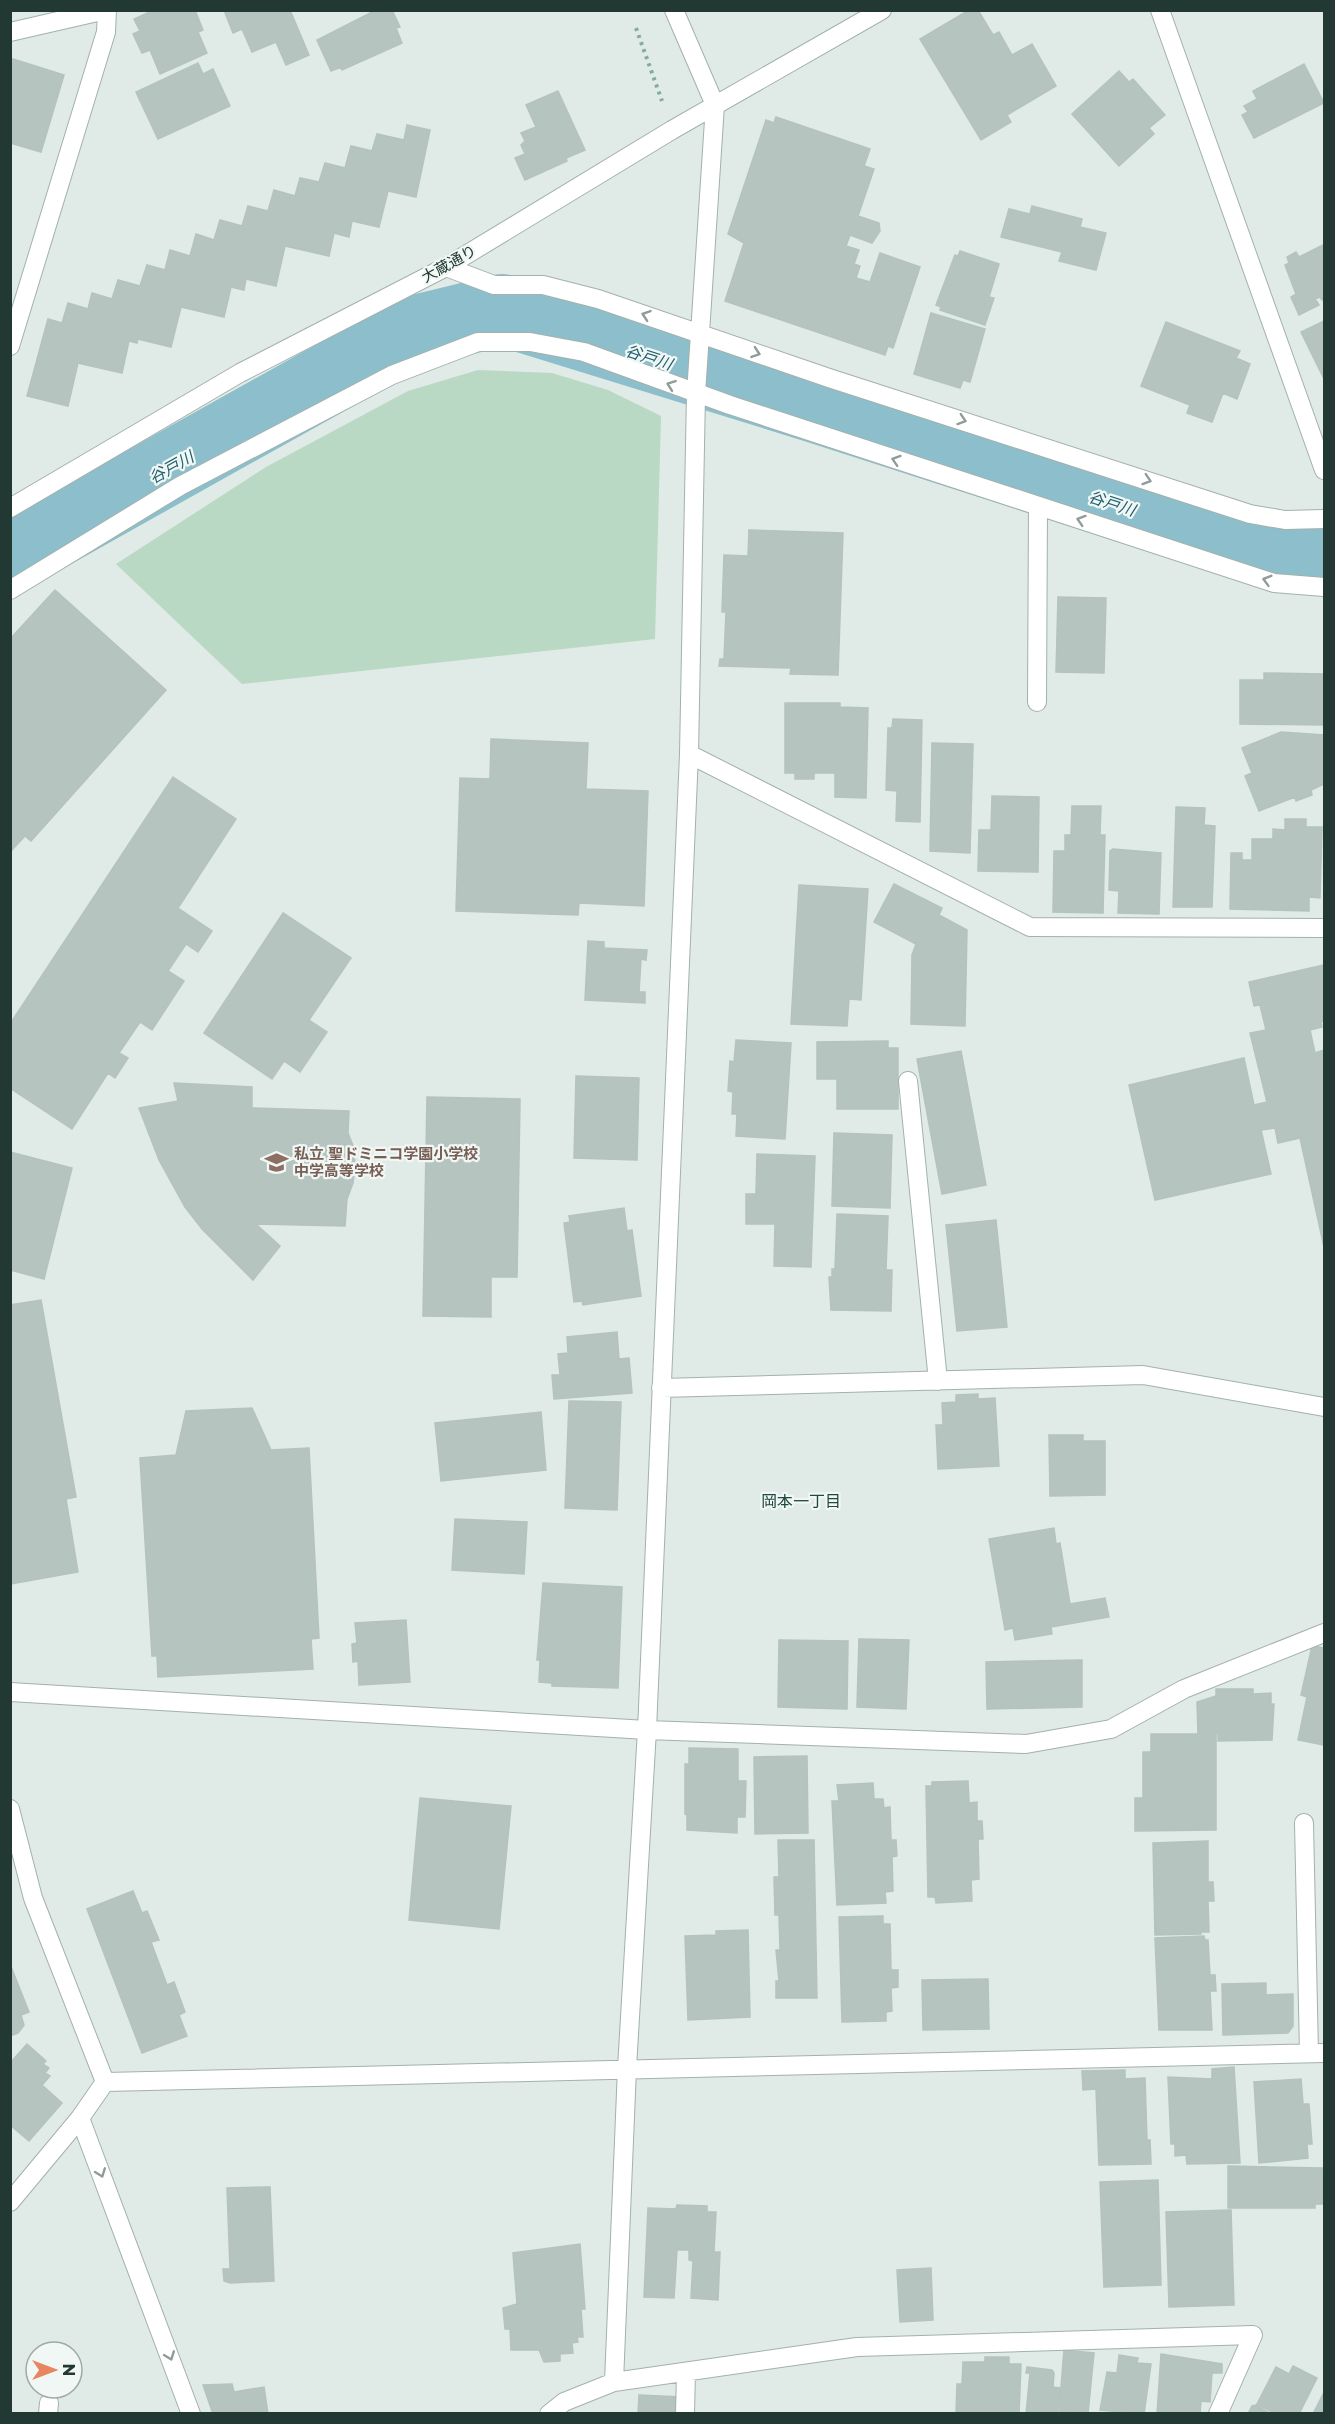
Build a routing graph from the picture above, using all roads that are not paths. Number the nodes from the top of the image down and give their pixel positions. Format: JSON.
{"nodes":[{"id":1,"x":106,"y":10,"type":"edge"},
{"id":2,"x":674,"y":10,"type":"edge"},
{"id":3,"x":882,"y":10,"type":"edge"},
{"id":4,"x":1160,"y":10,"type":"edge"},
{"id":5,"x":10,"y":32,"type":"edge"},
{"id":6,"x":715,"y":105,"type":"junction"},
{"id":7,"x":446,"y":267,"type":"junction"},
{"id":8,"x":700,"y":341,"type":"junction"},
{"id":9,"x":10,"y":346,"type":"edge"},
{"id":10,"x":697,"y":387,"type":"junction"},
{"id":11,"x":1324,"y":470,"type":"edge"},
{"id":12,"x":1038,"y":507,"type":"junction"},
{"id":13,"x":10,"y":508,"type":"edge"},
{"id":14,"x":1324,"y":519,"type":"edge"},
{"id":15,"x":1324,"y":587,"type":"edge"},
{"id":16,"x":10,"y":590,"type":"edge"},
{"id":17,"x":1037,"y":702,"type":"dead end"},
{"id":18,"x":689,"y":754,"type":"junction"},
{"id":19,"x":1324,"y":928,"type":"edge"},
{"id":20,"x":908,"y":1080,"type":"dead end"},
{"id":21,"x":938,"y":1381,"type":"junction"},
{"id":22,"x":661,"y":1388,"type":"junction"},
{"id":23,"x":1324,"y":1407,"type":"edge"},
{"id":24,"x":1324,"y":1632,"type":"edge"},
{"id":25,"x":10,"y":1692,"type":"edge"},
{"id":26,"x":647,"y":1730,"type":"junction"},
{"id":27,"x":10,"y":1809,"type":"edge"},
{"id":28,"x":1304,"y":1823,"type":"dead end"},
{"id":29,"x":1317,"y":2053,"type":"edge"},
{"id":30,"x":627,"y":2068,"type":"junction"},
{"id":31,"x":105,"y":2082,"type":"junction"},
{"id":32,"x":80,"y":2118,"type":"junction"},
{"id":33,"x":10,"y":2202,"type":"edge"},
{"id":34,"x":686,"y":2372,"type":"junction"},
{"id":35,"x":614,"y":2382,"type":"junction"},
{"id":36,"x":191,"y":2414,"type":"edge"},
{"id":37,"x":549,"y":2414,"type":"edge"},
{"id":38,"x":685,"y":2414,"type":"edge"},
{"id":39,"x":1218,"y":2414,"type":"edge"}],
"edges":[{"from":1,"to":5,"type":"street"},
{"from":1,"to":9,"type":"street"},
{"from":2,"to":6,"type":"street"},
{"from":3,"to":6,"type":"street","name":"大蔵通り"},
{"from":4,"to":11,"type":"street"},
{"from":6,"to":7,"type":"street","name":"大蔵通り"},
{"from":6,"to":8,"type":"street"},
{"from":8,"to":7,"type":"street","one_way":true},
{"from":7,"to":13,"type":"street","name":"大蔵通り"},
{"from":8,"to":10,"type":"street"},
{"from":8,"to":14,"type":"street","one_way":true},
{"from":12,"to":10,"type":"street","one_way":true},
{"from":10,"to":16,"type":"street","one_way":true},
{"from":10,"to":18,"type":"street"},
{"from":15,"to":12,"type":"street","one_way":true},
{"from":12,"to":17,"type":"street"},
{"from":18,"to":19,"type":"street"},
{"from":18,"to":22,"type":"street"},
{"from":20,"to":21,"type":"street"},
{"from":21,"to":22,"type":"street"},
{"from":21,"to":23,"type":"street"},
{"from":22,"to":26,"type":"street"},
{"from":24,"to":26,"type":"street"},
{"from":25,"to":26,"type":"street"},
{"from":26,"to":30,"type":"street"},
{"from":27,"to":31,"type":"street"},
{"from":28,"to":29,"type":"street"},
{"from":29,"to":30,"type":"street"},
{"from":30,"to":31,"type":"street"},
{"from":30,"to":35,"type":"street"},
{"from":31,"to":32,"type":"street"},
{"from":32,"to":33,"type":"street"},
{"from":32,"to":36,"type":"street","one_way":true},
{"from":34,"to":35,"type":"street"},
{"from":34,"to":38,"type":"street"},
{"from":34,"to":39,"type":"street"},
{"from":35,"to":37,"type":"street"}]}
